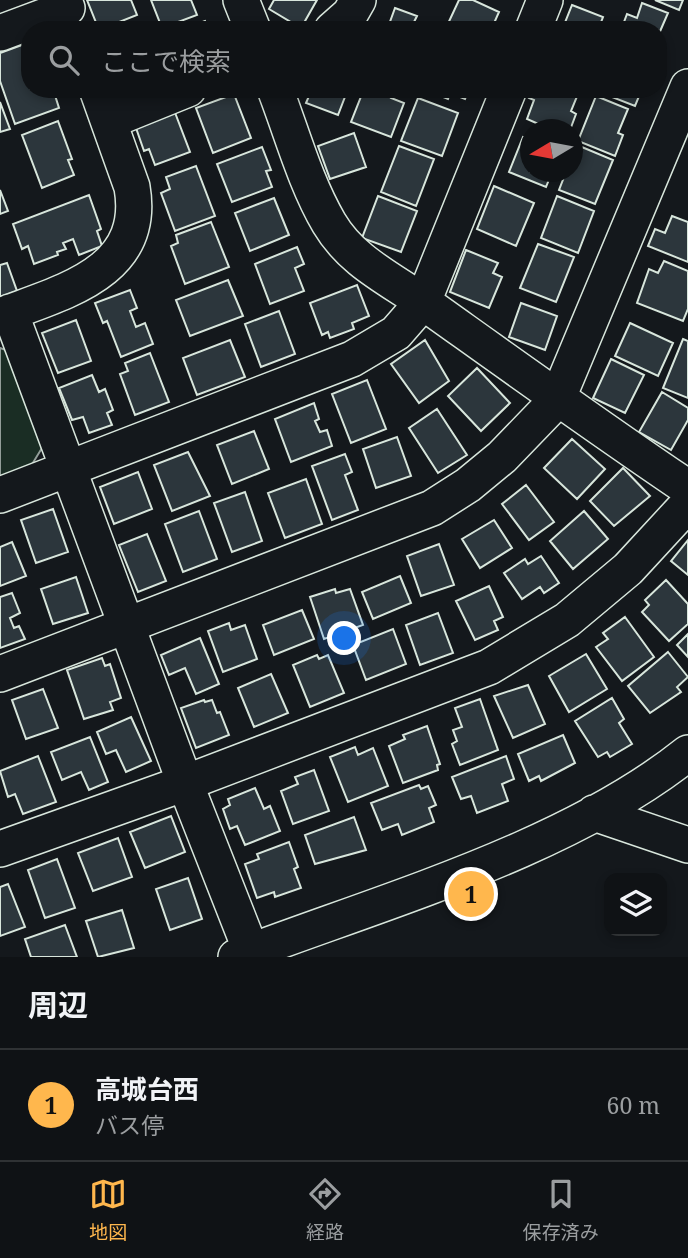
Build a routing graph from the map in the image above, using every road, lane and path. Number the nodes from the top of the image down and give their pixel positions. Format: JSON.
{"nodes":[{"id":1,"x":241,"y":0,"type":"edge"},
{"id":2,"x":358,"y":0,"type":"edge"},
{"id":3,"x":545,"y":0,"type":"edge"},
{"id":4,"x":69,"y":12,"type":"edge"},
{"id":5,"x":39,"y":21,"type":"edge"},
{"id":6,"x":249,"y":21,"type":"edge"},
{"id":7,"x":342,"y":21,"type":"edge"},
{"id":8,"x":537,"y":21,"type":"edge"},
{"id":9,"x":21,"y":27,"type":"edge"},
{"id":10,"x":0,"y":33,"type":"edge"},
{"id":11,"x":688,"y":86,"type":"edge"},
{"id":12,"x":140,"y":98,"type":"edge"},
{"id":13,"x":279,"y":98,"type":"edge"},
{"id":14,"x":505,"y":98,"type":"edge"},
{"id":15,"x":103,"y":105,"type":"edge"},
{"id":16,"x":423,"y":302,"type":"junction"},
{"id":17,"x":5,"y":314,"type":"edge"},
{"id":18,"x":557,"y":400,"type":"junction"},
{"id":19,"x":71,"y":469,"type":"junction"},
{"id":20,"x":688,"y":488,"type":"edge"},
{"id":21,"x":0,"y":495,"type":"edge"},
{"id":22,"x":688,"y":504,"type":"edge"},
{"id":23,"x":128,"y":627,"type":"junction"},
{"id":24,"x":0,"y":674,"type":"edge"},
{"id":25,"x":688,"y":753,"type":"edge"},
{"id":26,"x":185,"y":783,"type":"junction"},
{"id":27,"x":594,"y":813,"type":"junction"},
{"id":28,"x":688,"y":845,"type":"edge"},
{"id":29,"x":0,"y":849,"type":"edge"},
{"id":30,"x":243,"y":954,"type":"edge"}],
"edges":[{"from":1,"to":6,"type":"street"},
{"from":2,"to":7,"type":"street"},
{"from":3,"to":8,"type":"street"},
{"from":4,"to":5,"type":"street"},
{"from":9,"to":10,"type":"street"},
{"from":11,"to":18,"type":"street"},
{"from":12,"to":15,"type":"street"},
{"from":13,"to":16,"type":"street"},
{"from":14,"to":16,"type":"street"},
{"from":15,"to":17,"type":"street"},
{"from":16,"to":18,"type":"street"},
{"from":16,"to":19,"type":"street"},
{"from":17,"to":19,"type":"street"},
{"from":18,"to":20,"type":"street"},
{"from":18,"to":23,"type":"street"},
{"from":19,"to":21,"type":"street"},
{"from":19,"to":23,"type":"street"},
{"from":22,"to":26,"type":"street"},
{"from":23,"to":24,"type":"street"},
{"from":23,"to":26,"type":"street"},
{"from":25,"to":27,"type":"street"},
{"from":26,"to":29,"type":"street"},
{"from":26,"to":30,"type":"street"},
{"from":27,"to":28,"type":"street"},
{"from":27,"to":30,"type":"street"}]}
